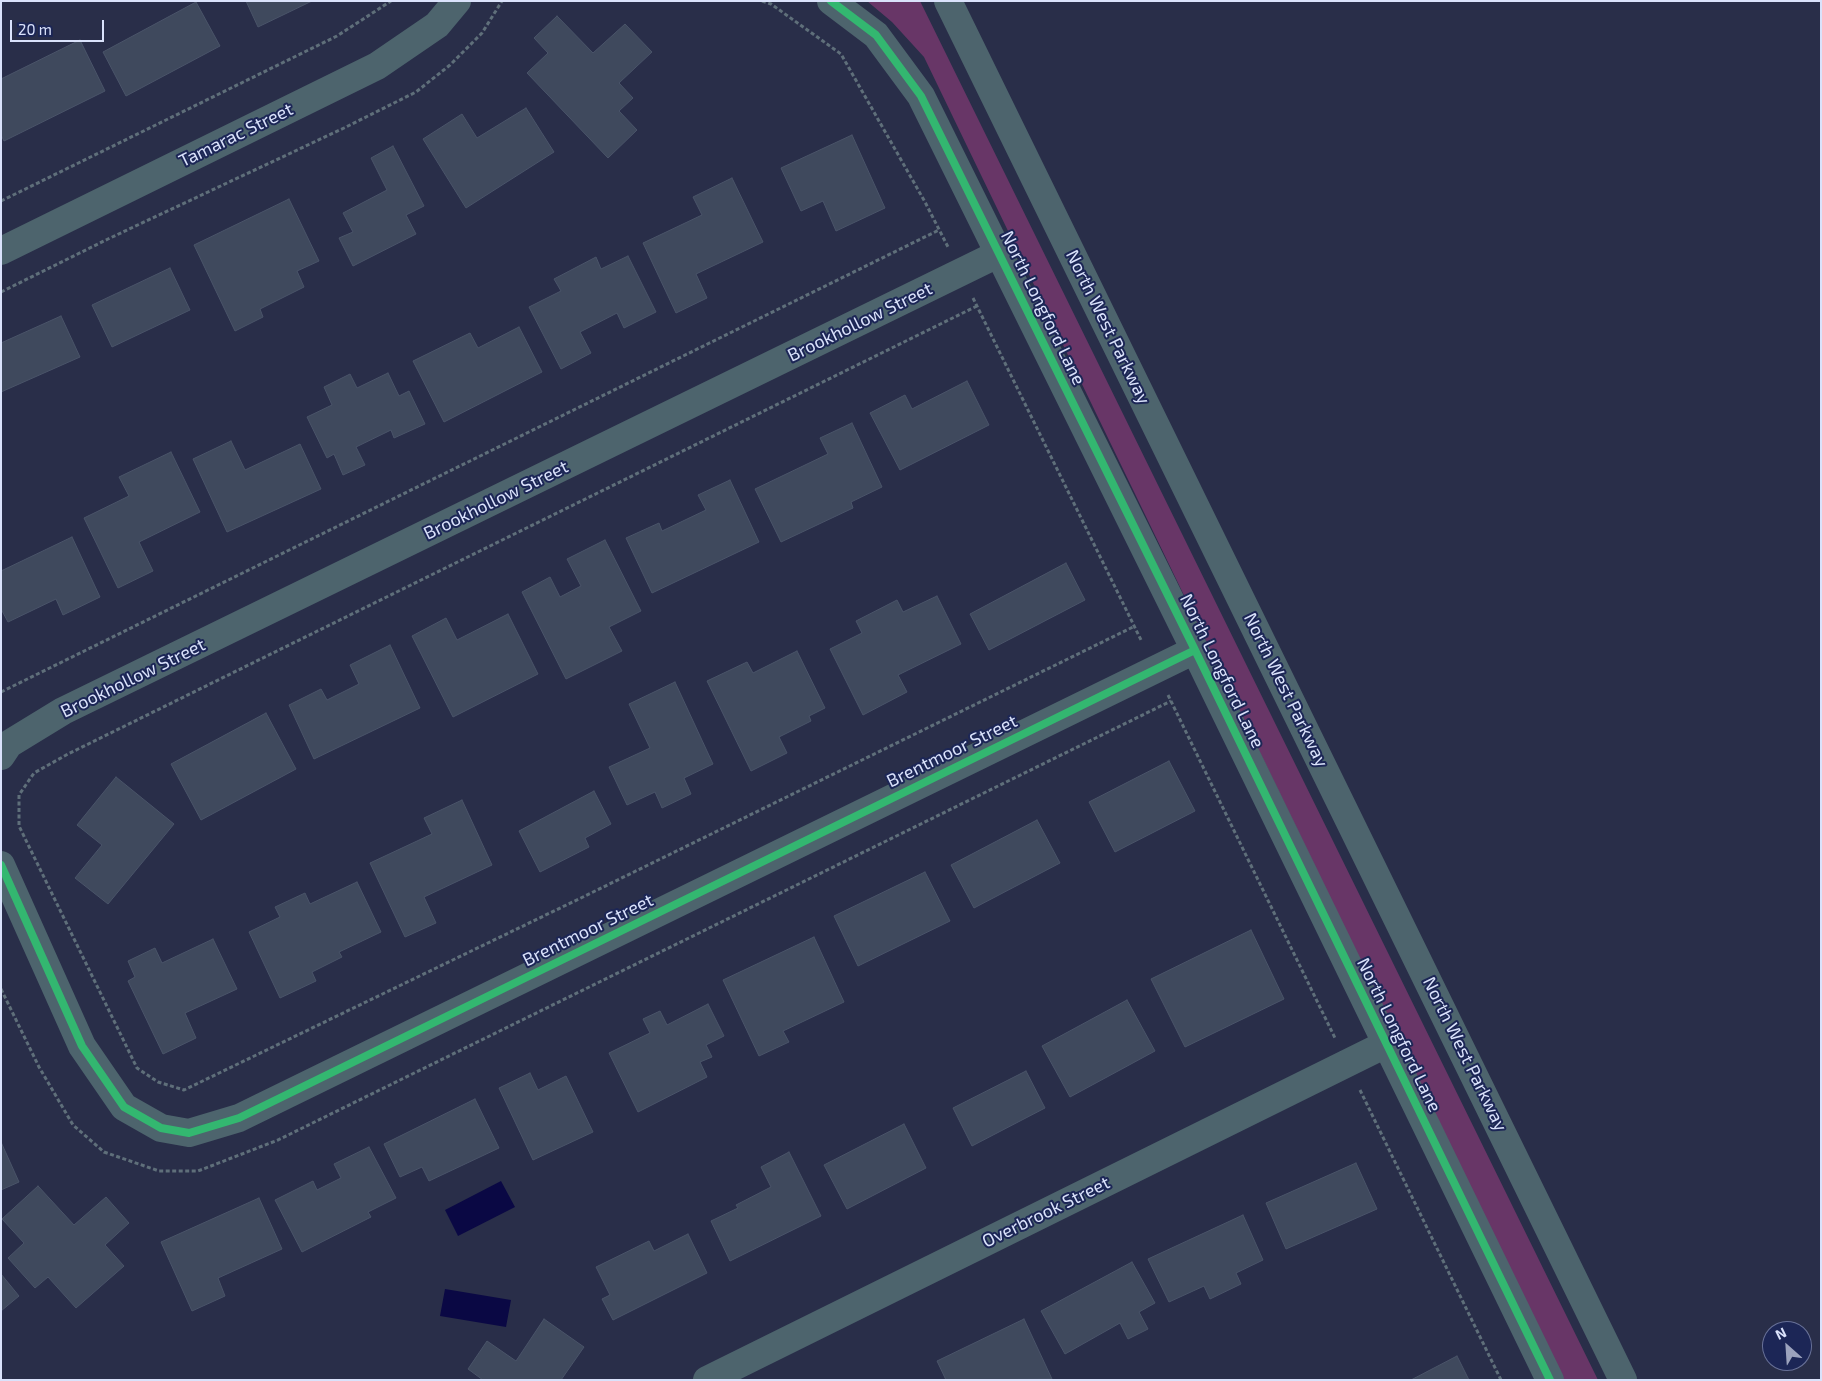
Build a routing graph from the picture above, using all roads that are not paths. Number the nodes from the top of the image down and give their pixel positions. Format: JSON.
{"nodes":[{"id":1,"x":458,"y":1,"type":"edge"},
{"id":2,"x":831,"y":1,"type":"edge"},
{"id":3,"x":948,"y":1,"type":"edge"},
{"id":4,"x":1,"y":251,"type":"edge"},
{"id":5,"x":1000,"y":253,"type":"junction"},
{"id":6,"x":1195,"y":650,"type":"junction"},
{"id":7,"x":1,"y":756,"type":"edge"},
{"id":8,"x":1,"y":865,"type":"edge"},
{"id":9,"x":1386,"y":1044,"type":"junction"},
{"id":10,"x":707,"y":1380,"type":"edge"},
{"id":11,"x":1550,"y":1380,"type":"edge"},
{"id":12,"x":1623,"y":1380,"type":"edge"}],
"edges":[{"from":1,"to":4,"type":"street","name":"Tamarac Street"},
{"from":2,"to":5,"type":"street","name":"North Longford Lane"},
{"from":3,"to":12,"type":"street","name":"North West Parkway"},
{"from":5,"to":6,"type":"street","name":"North Longford Lane"},
{"from":5,"to":7,"type":"street","name":"Brookhollow Street"},
{"from":6,"to":8,"type":"street","name":"Brentmoor Street"},
{"from":6,"to":9,"type":"street","name":"North Longford Lane"},
{"from":9,"to":10,"type":"street","name":"Overbrook Street"},
{"from":9,"to":11,"type":"street","name":"North Longford Lane"}]}
